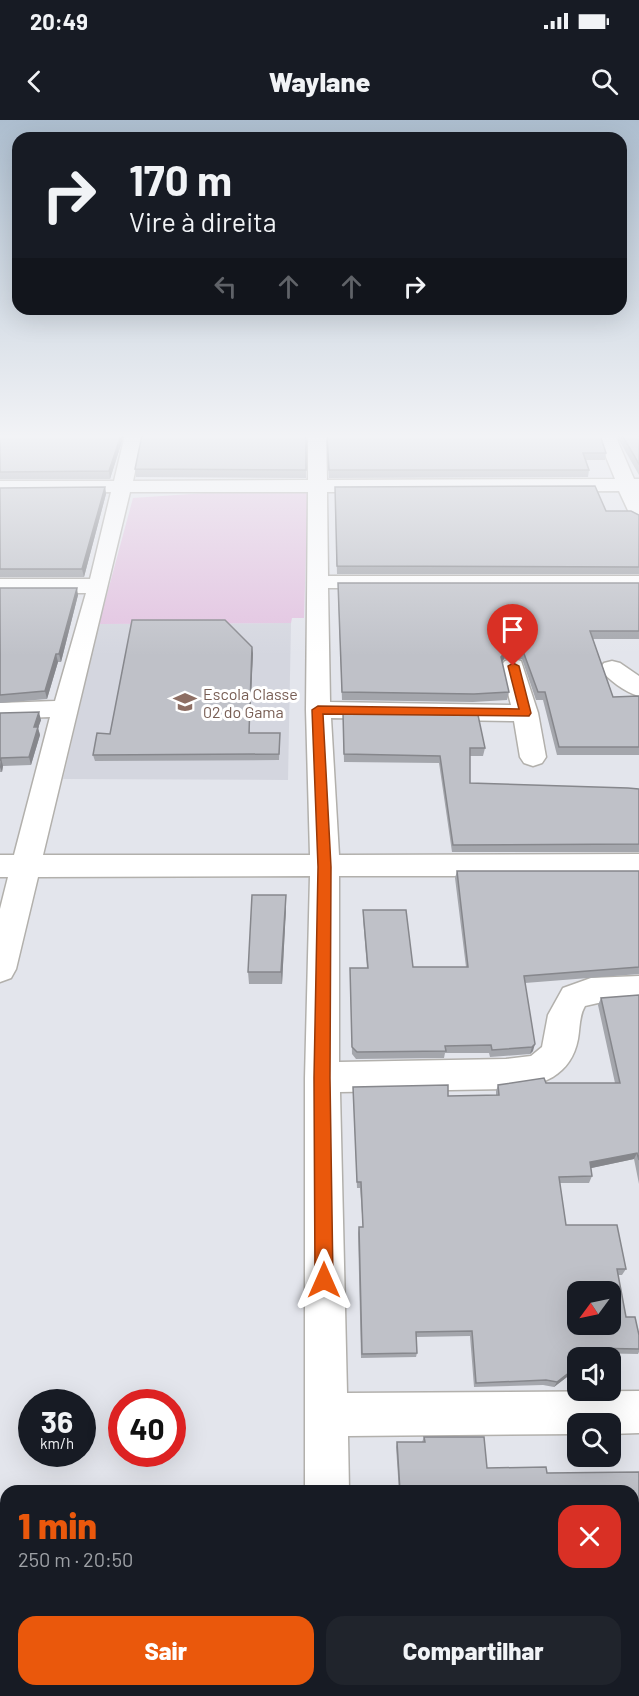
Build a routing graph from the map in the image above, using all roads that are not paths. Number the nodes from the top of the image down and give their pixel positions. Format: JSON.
{"nodes":[{"id":1,"x":118,"y":509,"type":"edge"},
{"id":2,"x":317,"y":509,"type":"edge"},
{"id":3,"x":317,"y":582,"type":"junction"},
{"id":4,"x":639,"y":582,"type":"edge"},
{"id":5,"x":0,"y":586,"type":"edge"},
{"id":6,"x":99,"y":586,"type":"junction"},
{"id":7,"x":513,"y":666,"type":"dead end"},
{"id":8,"x":612,"y":668,"type":"dead end"},
{"id":9,"x":639,"y":687,"type":"edge"},
{"id":10,"x":65,"y":709,"type":"junction"},
{"id":11,"x":318,"y":710,"type":"junction"},
{"id":12,"x":0,"y":711,"type":"edge"},
{"id":13,"x":525,"y":713,"type":"junction"},
{"id":14,"x":533,"y":757,"type":"dead end"},
{"id":15,"x":639,"y":865,"type":"edge"},
{"id":16,"x":13,"y":866,"type":"edge"},
{"id":17,"x":325,"y":867,"type":"junction"},
{"id":18,"x":0,"y":969,"type":"edge"},
{"id":19,"x":639,"y":990,"type":"edge"},
{"id":20,"x":322,"y":1078,"type":"junction"},
{"id":21,"x":639,"y":1412,"type":"edge"},
{"id":22,"x":325,"y":1415,"type":"junction"},
{"id":23,"x":327,"y":1485,"type":"edge"}],
"edges":[{"from":1,"to":6,"type":"street"},
{"from":2,"to":3,"type":"street"},
{"from":3,"to":4,"type":"street"},
{"from":3,"to":11,"type":"street"},
{"from":5,"to":6,"type":"street"},
{"from":6,"to":10,"type":"street"},
{"from":7,"to":13,"type":"street"},
{"from":8,"to":9,"type":"street"},
{"from":10,"to":12,"type":"street"},
{"from":10,"to":16,"type":"street"},
{"from":11,"to":13,"type":"street"},
{"from":11,"to":17,"type":"street"},
{"from":13,"to":14,"type":"street"},
{"from":15,"to":17,"type":"street"},
{"from":16,"to":17,"type":"street"},
{"from":16,"to":18,"type":"street"},
{"from":17,"to":20,"type":"street"},
{"from":19,"to":20,"type":"street"},
{"from":20,"to":22,"type":"street"},
{"from":21,"to":22,"type":"street"},
{"from":22,"to":23,"type":"street"}]}
